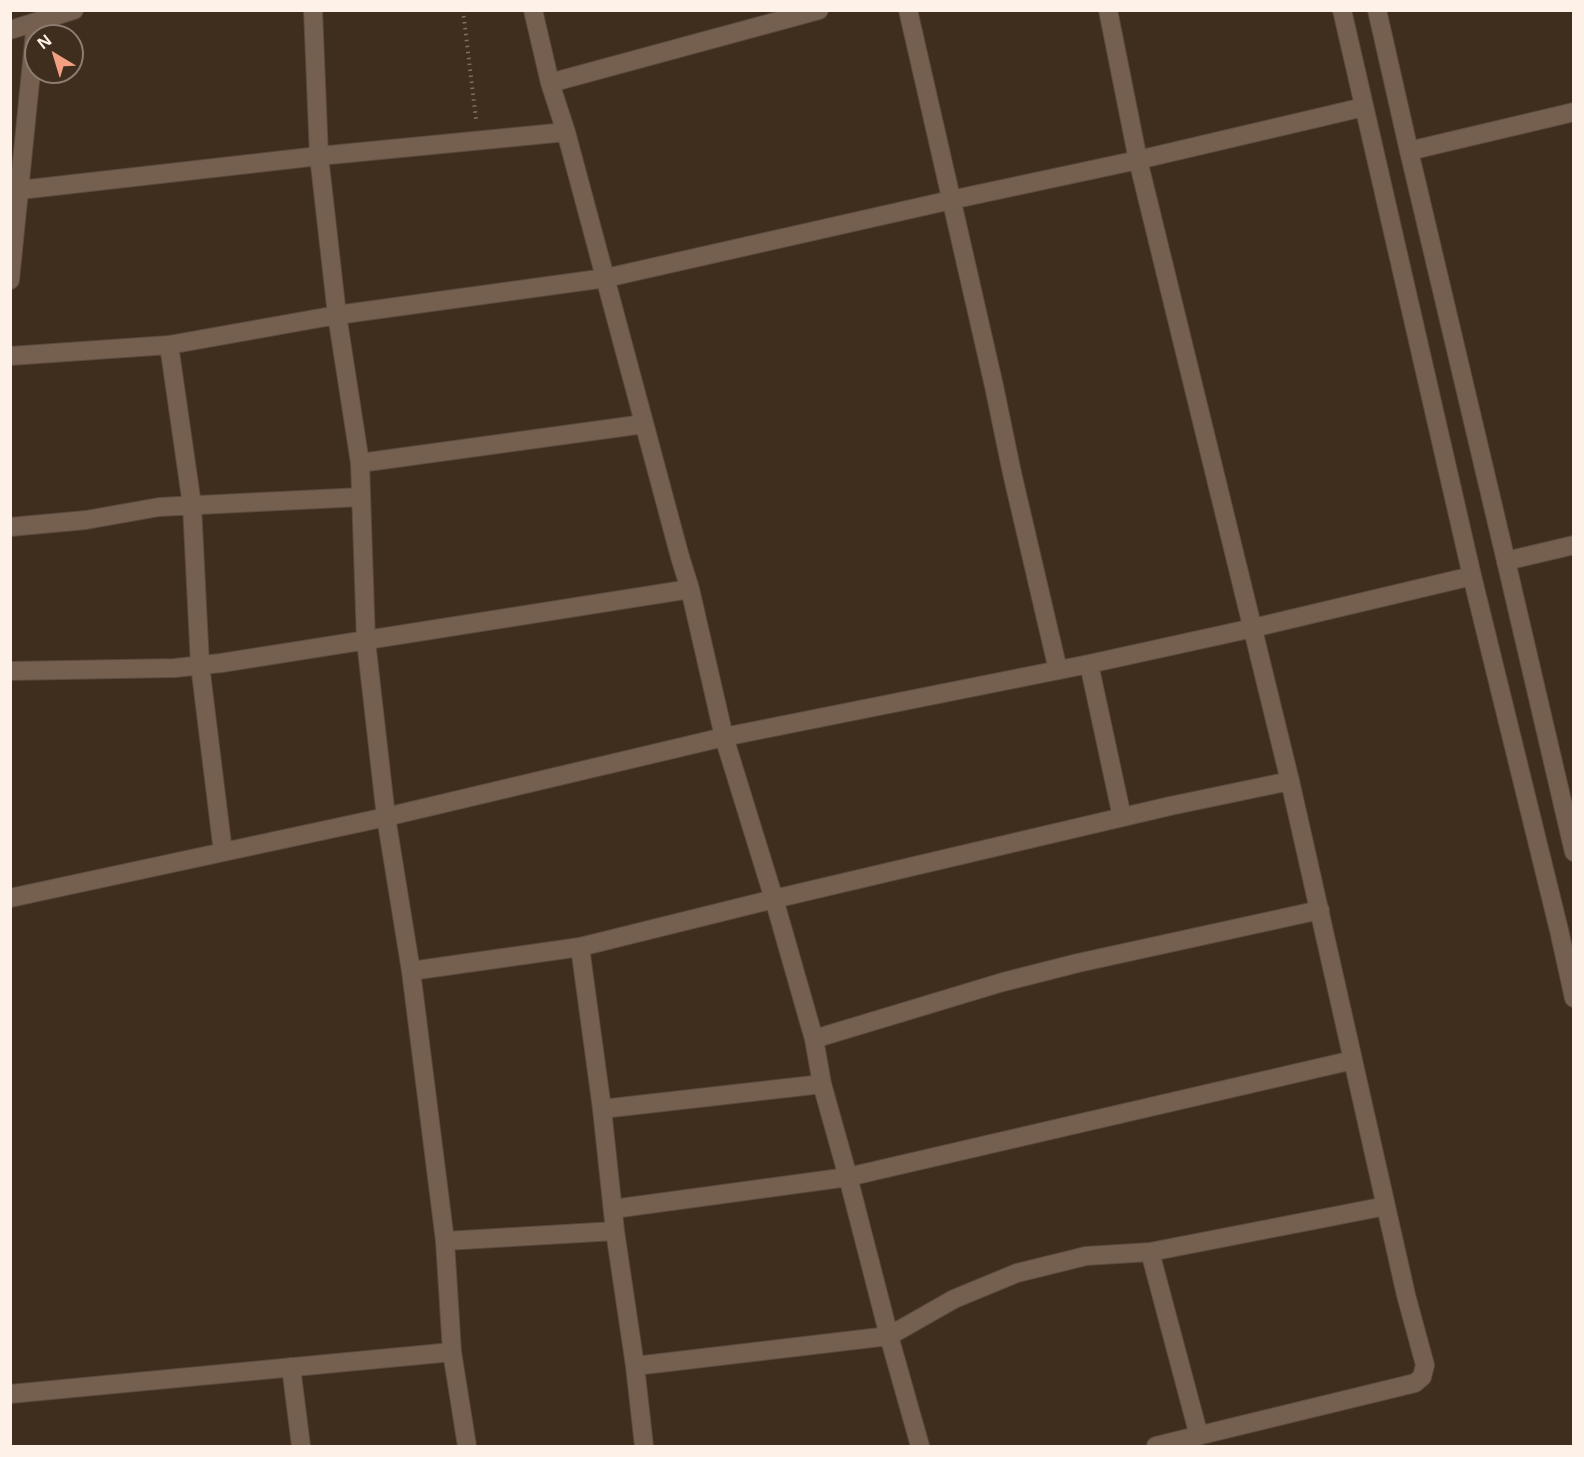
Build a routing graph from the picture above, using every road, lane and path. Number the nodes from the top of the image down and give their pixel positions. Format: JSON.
{"nodes":[{"id":1,"x":74,"y":10,"type":"edge"},
{"id":2,"x":312,"y":10,"type":"edge"},
{"id":3,"x":463,"y":10,"type":"edge"},
{"id":4,"x":533,"y":10,"type":"edge"},
{"id":5,"x":819,"y":10,"type":"edge"},
{"id":6,"x":908,"y":10,"type":"edge"},
{"id":7,"x":1108,"y":10,"type":"edge"},
{"id":8,"x":1342,"y":10,"type":"edge"},
{"id":9,"x":1377,"y":10,"type":"edge"},
{"id":10,"x":40,"y":18,"type":"edge"},
{"id":11,"x":10,"y":30,"type":"edge"},
{"id":12,"x":550,"y":83,"type":"junction"},
{"id":13,"x":1364,"y":107,"type":"junction"},
{"id":14,"x":1574,"y":112,"type":"edge"},
{"id":15,"x":567,"y":132,"type":"junction"},
{"id":16,"x":479,"y":141,"type":"junction"},
{"id":17,"x":1409,"y":151,"type":"junction"},
{"id":18,"x":319,"y":156,"type":"junction"},
{"id":19,"x":1138,"y":160,"type":"junction"},
{"id":20,"x":20,"y":190,"type":"junction"},
{"id":21,"x":951,"y":200,"type":"junction"},
{"id":22,"x":12,"y":249,"type":"edge"},
{"id":23,"x":606,"y":278,"type":"junction"},
{"id":24,"x":10,"y":280,"type":"edge"},
{"id":25,"x":337,"y":315,"type":"junction"},
{"id":26,"x":169,"y":345,"type":"junction"},
{"id":27,"x":10,"y":356,"type":"edge"},
{"id":28,"x":644,"y":424,"type":"junction"},
{"id":29,"x":360,"y":463,"type":"junction"},
{"id":30,"x":361,"y":497,"type":"junction"},
{"id":31,"x":192,"y":505,"type":"junction"},
{"id":32,"x":10,"y":527,"type":"edge"},
{"id":33,"x":1574,"y":545,"type":"edge"},
{"id":34,"x":1506,"y":561,"type":"junction"},
{"id":35,"x":1472,"y":576,"type":"junction"},
{"id":36,"x":690,"y":589,"type":"junction"},
{"id":37,"x":1253,"y":628,"type":"junction"},
{"id":38,"x":366,"y":641,"type":"junction"},
{"id":39,"x":1089,"y":664,"type":"junction"},
{"id":40,"x":200,"y":665,"type":"junction"},
{"id":41,"x":1058,"y":670,"type":"junction"},
{"id":42,"x":10,"y":671,"type":"edge"},
{"id":43,"x":724,"y":737,"type":"junction"},
{"id":44,"x":1290,"y":781,"type":"junction"},
{"id":45,"x":1122,"y":817,"type":"junction"},
{"id":46,"x":386,"y":818,"type":"junction"},
{"id":47,"x":223,"y":852,"type":"junction"},
{"id":48,"x":1574,"y":852,"type":"edge"},
{"id":49,"x":10,"y":898,"type":"edge"},
{"id":50,"x":774,"y":898,"type":"junction"},
{"id":51,"x":1320,"y":910,"type":"junction"},
{"id":52,"x":580,"y":947,"type":"junction"},
{"id":53,"x":411,"y":971,"type":"junction"},
{"id":54,"x":1574,"y":998,"type":"edge"},
{"id":55,"x":814,"y":1039,"type":"junction"},
{"id":56,"x":1353,"y":1060,"type":"junction"},
{"id":57,"x":822,"y":1084,"type":"junction"},
{"id":58,"x":602,"y":1109,"type":"junction"},
{"id":59,"x":848,"y":1177,"type":"junction"},
{"id":60,"x":1386,"y":1206,"type":"junction"},
{"id":61,"x":613,"y":1209,"type":"junction"},
{"id":62,"x":615,"y":1231,"type":"junction"},
{"id":63,"x":445,"y":1241,"type":"junction"},
{"id":64,"x":1150,"y":1252,"type":"junction"},
{"id":65,"x":889,"y":1336,"type":"junction"},
{"id":66,"x":452,"y":1352,"type":"junction"},
{"id":67,"x":635,"y":1366,"type":"junction"},
{"id":68,"x":291,"y":1367,"type":"junction"},
{"id":69,"x":10,"y":1394,"type":"edge"},
{"id":70,"x":1199,"y":1436,"type":"junction"},
{"id":71,"x":301,"y":1446,"type":"edge"},
{"id":72,"x":467,"y":1446,"type":"edge"},
{"id":73,"x":644,"y":1446,"type":"edge"},
{"id":74,"x":920,"y":1446,"type":"edge"},
{"id":75,"x":1156,"y":1446,"type":"edge"}],
"edges":[{"from":1,"to":10,"type":"street"},
{"from":2,"to":18,"type":"street"},
{"from":3,"to":16,"type":"path"},
{"from":4,"to":12,"type":"street"},
{"from":5,"to":12,"type":"street"},
{"from":6,"to":21,"type":"street"},
{"from":7,"to":19,"type":"street"},
{"from":8,"to":13,"type":"street"},
{"from":9,"to":17,"type":"street"},
{"from":10,"to":11,"type":"street"},
{"from":10,"to":20,"type":"street"},
{"from":12,"to":15,"type":"street"},
{"from":13,"to":19,"type":"street"},
{"from":13,"to":35,"type":"street"},
{"from":14,"to":17,"type":"street"},
{"from":15,"to":16,"type":"street"},
{"from":15,"to":23,"type":"street"},
{"from":16,"to":18,"type":"street"},
{"from":17,"to":34,"type":"street"},
{"from":18,"to":20,"type":"street"},
{"from":18,"to":25,"type":"street"},
{"from":19,"to":21,"type":"street"},
{"from":19,"to":37,"type":"street"},
{"from":20,"to":22,"type":"street"},
{"from":21,"to":23,"type":"street"},
{"from":21,"to":41,"type":"street"},
{"from":22,"to":24,"type":"street"},
{"from":23,"to":25,"type":"street"},
{"from":23,"to":28,"type":"street"},
{"from":25,"to":26,"type":"street"},
{"from":25,"to":29,"type":"street"},
{"from":26,"to":27,"type":"street"},
{"from":26,"to":31,"type":"street"},
{"from":28,"to":29,"type":"street"},
{"from":28,"to":36,"type":"street"},
{"from":29,"to":30,"type":"street"},
{"from":30,"to":31,"type":"street"},
{"from":30,"to":38,"type":"street"},
{"from":31,"to":32,"type":"street"},
{"from":31,"to":40,"type":"street"},
{"from":33,"to":34,"type":"street"},
{"from":34,"to":48,"type":"street"},
{"from":35,"to":37,"type":"street"},
{"from":35,"to":54,"type":"street"},
{"from":36,"to":38,"type":"street"},
{"from":36,"to":43,"type":"street"},
{"from":37,"to":39,"type":"street"},
{"from":37,"to":44,"type":"street"},
{"from":38,"to":40,"type":"street"},
{"from":38,"to":46,"type":"street"},
{"from":39,"to":41,"type":"street"},
{"from":39,"to":45,"type":"street"},
{"from":40,"to":42,"type":"street"},
{"from":40,"to":47,"type":"street"},
{"from":41,"to":43,"type":"street"},
{"from":43,"to":46,"type":"street"},
{"from":43,"to":50,"type":"street"},
{"from":44,"to":45,"type":"street"},
{"from":44,"to":51,"type":"street"},
{"from":45,"to":50,"type":"street"},
{"from":46,"to":47,"type":"street"},
{"from":46,"to":53,"type":"street"},
{"from":47,"to":49,"type":"street"},
{"from":50,"to":52,"type":"street"},
{"from":50,"to":55,"type":"street"},
{"from":51,"to":55,"type":"street"},
{"from":51,"to":56,"type":"street"},
{"from":52,"to":53,"type":"street"},
{"from":52,"to":58,"type":"street"},
{"from":53,"to":63,"type":"street"},
{"from":55,"to":57,"type":"street"},
{"from":56,"to":59,"type":"street"},
{"from":56,"to":60,"type":"street"},
{"from":57,"to":58,"type":"street"},
{"from":57,"to":59,"type":"street"},
{"from":58,"to":61,"type":"street"},
{"from":59,"to":61,"type":"street"},
{"from":59,"to":65,"type":"street"},
{"from":60,"to":64,"type":"street"},
{"from":60,"to":70,"type":"street"},
{"from":61,"to":62,"type":"street"},
{"from":62,"to":63,"type":"street"},
{"from":62,"to":67,"type":"street"},
{"from":63,"to":66,"type":"street"},
{"from":64,"to":65,"type":"street"},
{"from":64,"to":70,"type":"street"},
{"from":65,"to":67,"type":"street"},
{"from":65,"to":74,"type":"street"},
{"from":66,"to":68,"type":"street"},
{"from":66,"to":72,"type":"street"},
{"from":67,"to":73,"type":"street"},
{"from":68,"to":69,"type":"street"},
{"from":68,"to":71,"type":"street"},
{"from":70,"to":75,"type":"street"}]}
